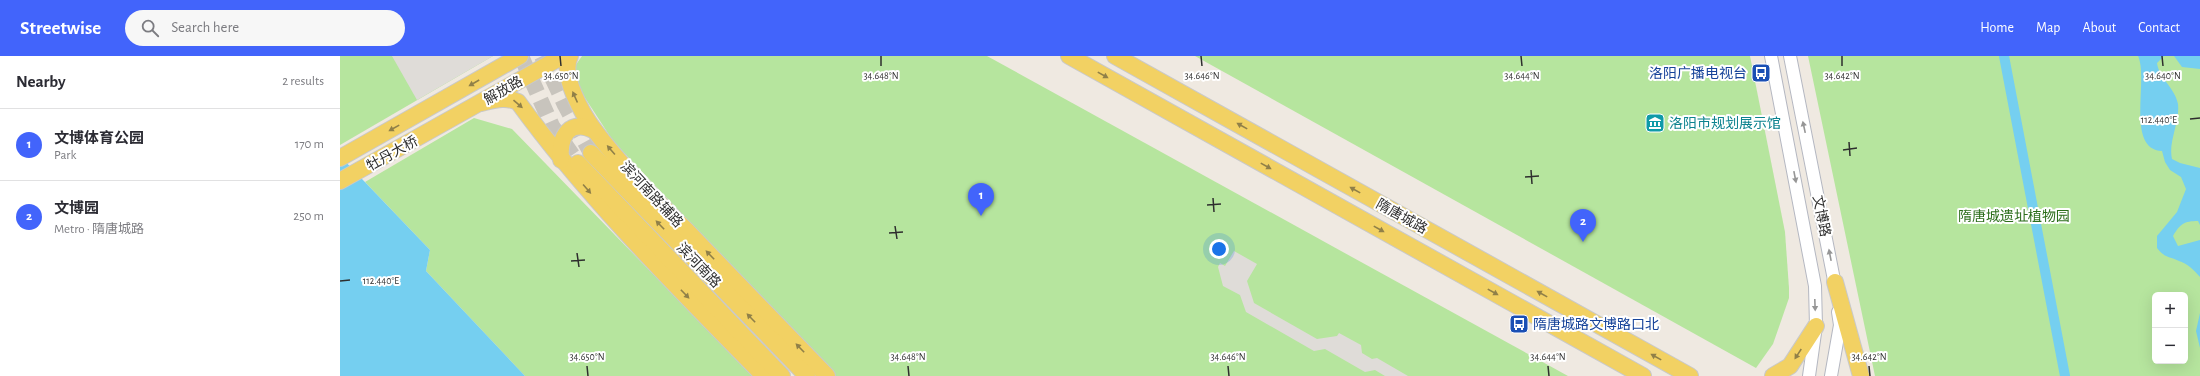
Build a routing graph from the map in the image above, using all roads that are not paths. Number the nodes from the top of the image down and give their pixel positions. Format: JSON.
{"nodes":[{"id":1,"x":520,"y":56,"type":"edge"},
{"id":2,"x":563,"y":56,"type":"edge"},
{"id":3,"x":570,"y":56,"type":"edge"},
{"id":4,"x":1069,"y":56,"type":"edge"},
{"id":5,"x":1115,"y":56,"type":"edge"},
{"id":6,"x":1771,"y":56,"type":"edge"},
{"id":7,"x":1790,"y":56,"type":"edge"},
{"id":8,"x":481,"y":103,"type":"junction"},
{"id":9,"x":428,"y":109,"type":"joint"},
{"id":10,"x":443,"y":124,"type":"joint"},
{"id":11,"x":595,"y":131,"type":"junction"},
{"id":12,"x":591,"y":153,"type":"tunnel mouth"},
{"id":13,"x":340,"y":158,"type":"edge"},
{"id":14,"x":561,"y":160,"type":"junction"},
{"id":15,"x":578,"y":163,"type":"tunnel mouth"},
{"id":16,"x":340,"y":181,"type":"edge"},
{"id":17,"x":1835,"y":282,"type":"junction"},
{"id":18,"x":1816,"y":326,"type":"junction"},
{"id":19,"x":764,"y":376,"type":"edge"},
{"id":20,"x":782,"y":376,"type":"edge"},
{"id":21,"x":808,"y":376,"type":"edge"},
{"id":22,"x":827,"y":376,"type":"edge"},
{"id":23,"x":1643,"y":376,"type":"edge"},
{"id":24,"x":1690,"y":376,"type":"edge"},
{"id":25,"x":1773,"y":376,"type":"edge"},
{"id":26,"x":1809,"y":376,"type":"edge"},
{"id":27,"x":1831,"y":376,"type":"edge"},
{"id":28,"x":1862,"y":376,"type":"edge"}],
"edges":[{"from":1,"to":9,"type":"main road","name":"解放路","one_way":true},
{"from":2,"to":8,"type":"main road","name":"解放路"},
{"from":11,"to":3,"type":"main road","name":"滨河南路辅路","one_way":true},
{"from":4,"to":23,"type":"main road","name":"隋唐城路","one_way":true},
{"from":24,"to":5,"type":"main road","name":"隋唐城路","one_way":true},
{"from":6,"to":18,"type":"street","name":"文博路","one_way":true},
{"from":17,"to":7,"type":"street","name":"文博路","one_way":true},
{"from":8,"to":10,"type":"main road","name":"解放路"},
{"from":8,"to":14,"type":"main road","one_way":true},
{"from":9,"to":13,"type":"main road","name":"牡丹大桥","one_way":true},
{"from":10,"to":16,"type":"main road","name":"牡丹大桥"},
{"from":11,"to":14,"type":"main road"},
{"from":22,"to":11,"type":"main road","name":"滨河南路辅路","one_way":true},
{"from":21,"to":12,"type":"main road","name":"滨河南路","one_way":true},
{"from":14,"to":19,"type":"main road","one_way":true},
{"from":15,"to":20,"type":"main road","name":"滨河南路"},
{"from":17,"to":27,"type":"street","name":"文博路"},
{"from":17,"to":28,"type":"main road"},
{"from":18,"to":25,"type":"main road","one_way":true},
{"from":18,"to":26,"type":"street","name":"文博路"}]}
